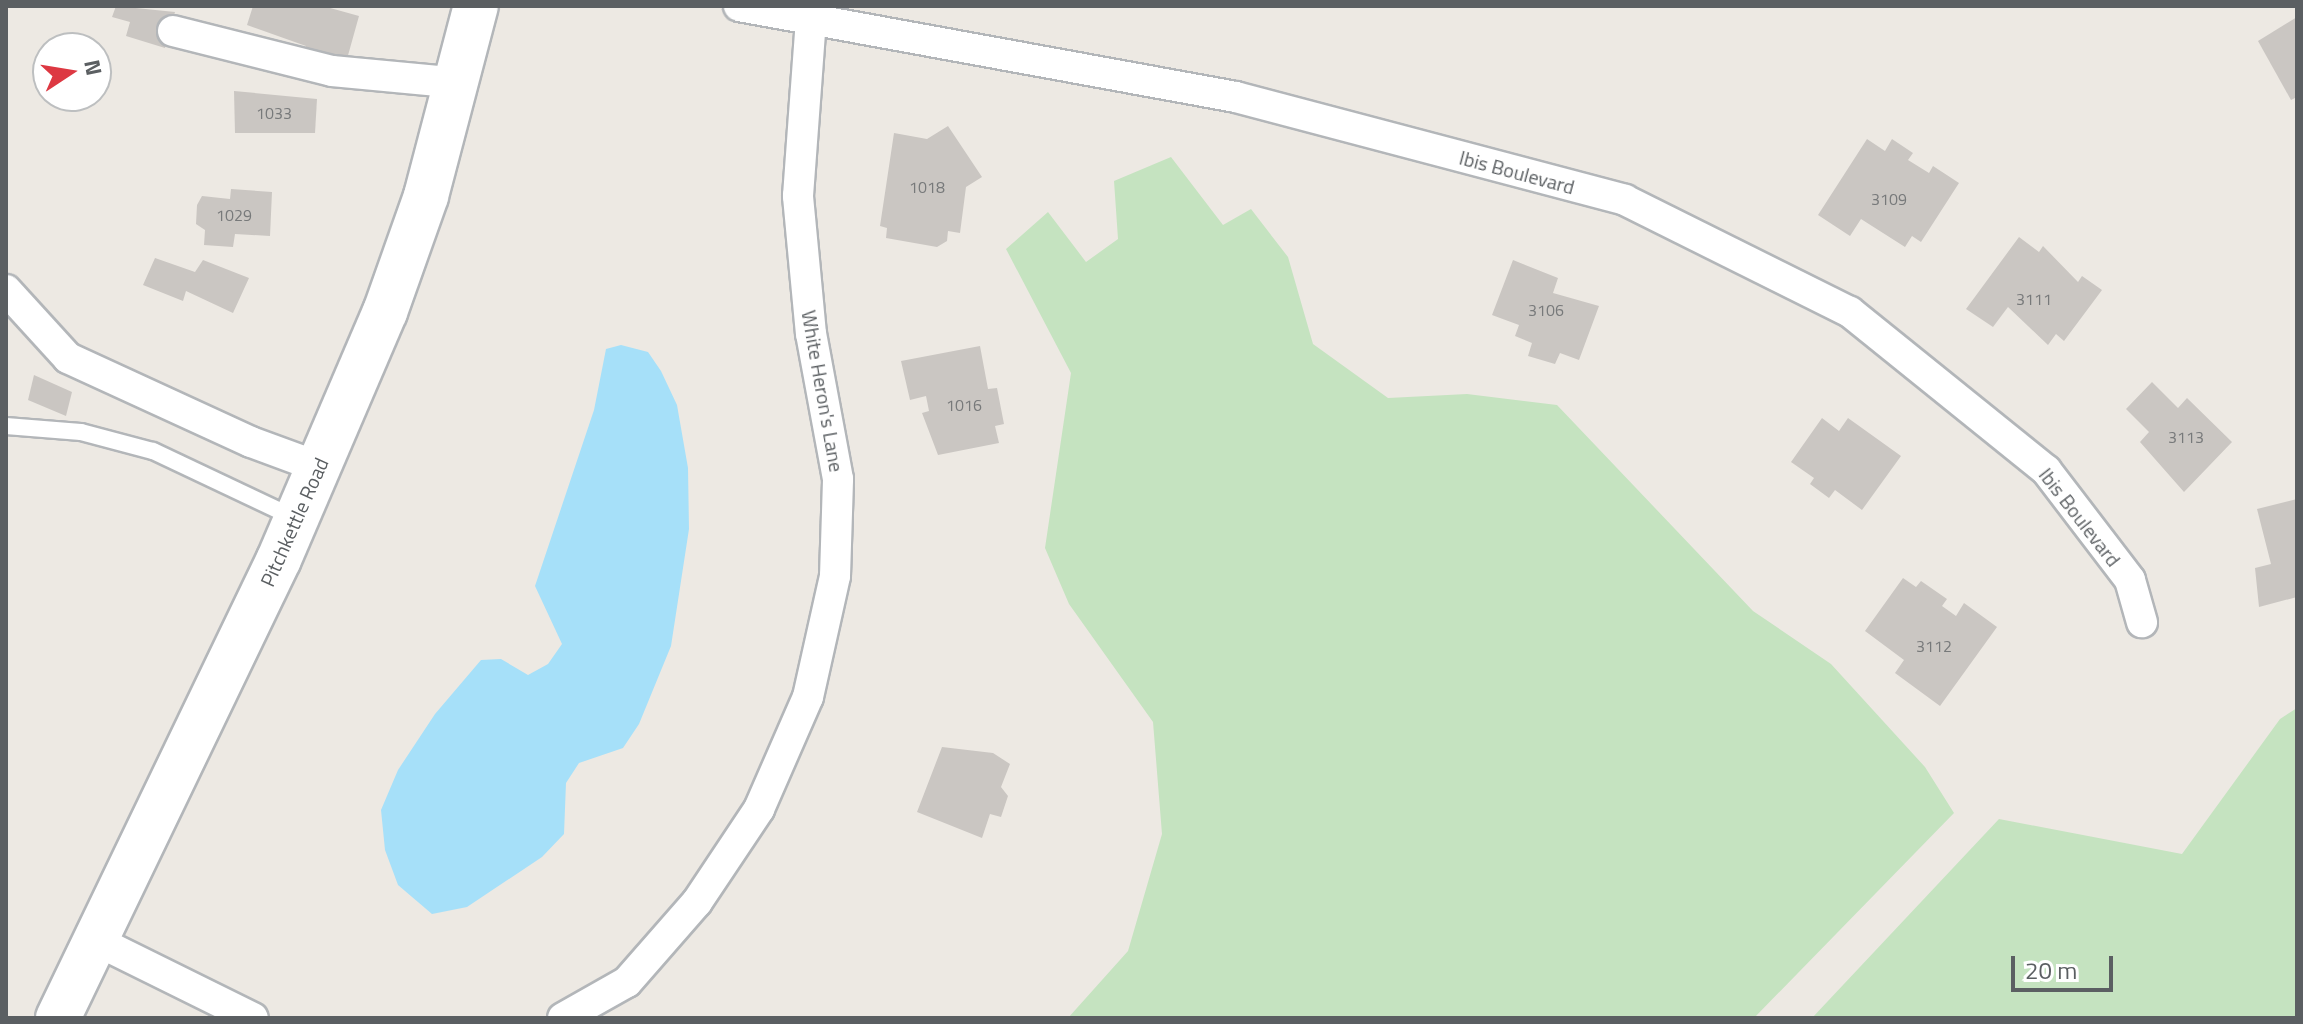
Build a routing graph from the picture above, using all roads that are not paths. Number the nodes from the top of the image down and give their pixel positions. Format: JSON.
{"nodes":[{"id":1,"x":476,"y":6,"type":"edge"},
{"id":2,"x":739,"y":6,"type":"edge"},
{"id":3,"x":810,"y":12,"type":"edge"},
{"id":4,"x":173,"y":31,"type":"dead end"},
{"id":5,"x":459,"y":83,"type":"junction"},
{"id":6,"x":6,"y":290,"type":"edge"},
{"id":7,"x":6,"y":426,"type":"edge"},
{"id":8,"x":319,"y":467,"type":"junction"},
{"id":9,"x":296,"y":518,"type":"junction"},
{"id":10,"x":2142,"y":622,"type":"dead end"},
{"id":11,"x":95,"y":940,"type":"junction"},
{"id":12,"x":58,"y":1018,"type":"edge"},
{"id":13,"x":253,"y":1018,"type":"edge"},
{"id":14,"x":563,"y":1018,"type":"edge"}],
"edges":[{"from":1,"to":5,"type":"main road","name":"Pitchkettle Road"},
{"from":2,"to":3,"type":"street","name":"Ibis Boulevard"},
{"from":3,"to":10,"type":"street","name":"Ibis Boulevard"},
{"from":3,"to":14,"type":"street","name":"White Heron's Lane"},
{"from":4,"to":5,"type":"street"},
{"from":5,"to":8,"type":"main road","name":"Pitchkettle Road"},
{"from":6,"to":8,"type":"street"},
{"from":7,"to":9,"type":"lane"},
{"from":8,"to":9,"type":"main road","name":"Pitchkettle Road"},
{"from":9,"to":11,"type":"main road","name":"Pitchkettle Road"},
{"from":11,"to":12,"type":"main road","name":"Pitchkettle Road"},
{"from":11,"to":13,"type":"street"}]}
